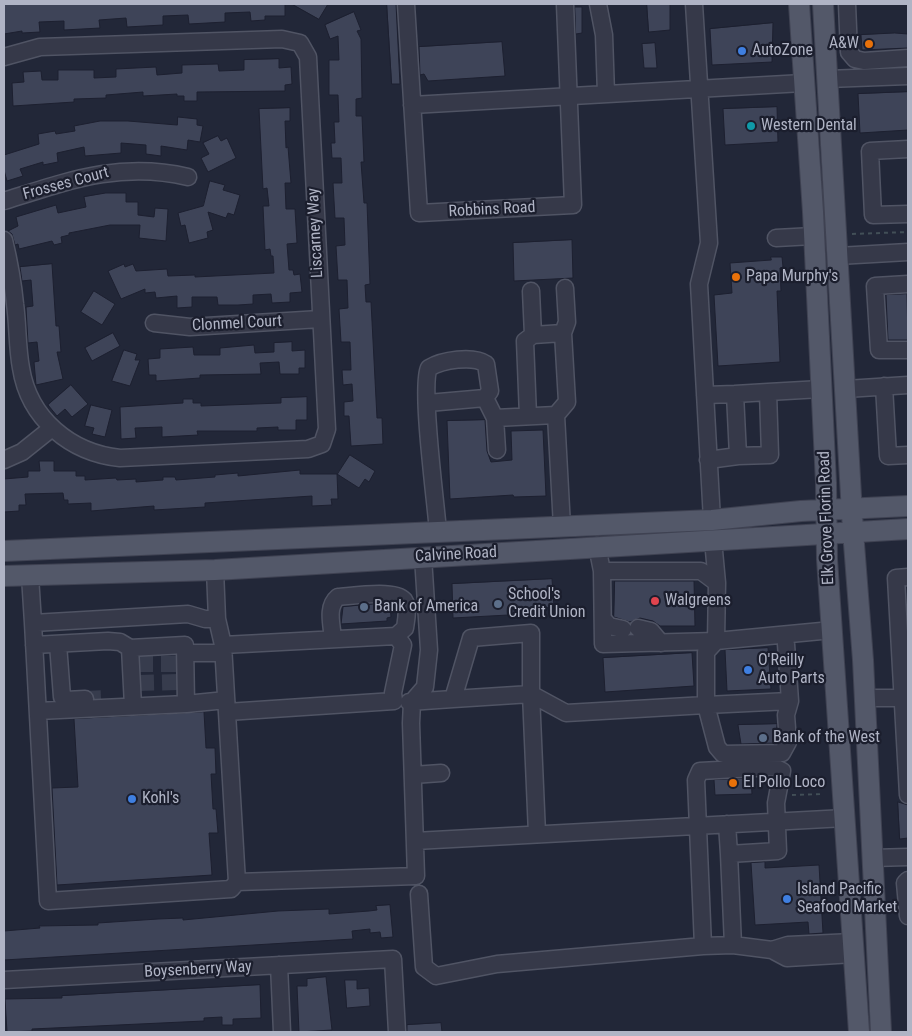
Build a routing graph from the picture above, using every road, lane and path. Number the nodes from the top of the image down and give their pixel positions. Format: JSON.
{"nodes":[{"id":1,"x":406,"y":4,"type":"edge"},
{"id":2,"x":565,"y":4,"type":"edge"},
{"id":3,"x":598,"y":4,"type":"edge"},
{"id":4,"x":694,"y":4,"type":"edge"},
{"id":5,"x":799,"y":4,"type":"edge"},
{"id":6,"x":823,"y":4,"type":"edge"},
{"id":7,"x":847,"y":4,"type":"edge"},
{"id":8,"x":4,"y":57,"type":"edge"},
{"id":9,"x":908,"y":58,"type":"edge"},
{"id":10,"x":908,"y":76,"type":"edge"},
{"id":11,"x":827,"y":79,"type":"junction"},
{"id":12,"x":802,"y":83,"type":"junction"},
{"id":13,"x":698,"y":88,"type":"junction"},
{"id":14,"x":606,"y":94,"type":"junction"},
{"id":15,"x":568,"y":96,"type":"junction"},
{"id":16,"x":412,"y":105,"type":"junction"},
{"id":17,"x":908,"y":149,"type":"edge"},
{"id":18,"x":188,"y":177,"type":"dead end"},
{"id":19,"x":4,"y":201,"type":"edge"},
{"id":20,"x":812,"y":212,"type":"junction"},
{"id":21,"x":908,"y":214,"type":"edge"},
{"id":22,"x":908,"y":232,"type":"edge"},
{"id":23,"x":849,"y":234,"type":"dead end"},
{"id":24,"x":813,"y":236,"type":"junction"},
{"id":25,"x":776,"y":238,"type":"dead end"},
{"id":26,"x":4,"y":240,"type":"edge"},
{"id":27,"x":908,"y":252,"type":"edge"},
{"id":28,"x":838,"y":256,"type":"junction"},
{"id":29,"x":908,"y":284,"type":"edge"},
{"id":30,"x":565,"y":288,"type":"dead end"},
{"id":31,"x":531,"y":291,"type":"dead end"},
{"id":32,"x":320,"y":319,"type":"junction"},
{"id":33,"x":154,"y":323,"type":"dead end"},
{"id":34,"x":564,"y":333,"type":"junction"},
{"id":35,"x":533,"y":335,"type":"junction"},
{"id":36,"x":908,"y":350,"type":"edge"},
{"id":37,"x":908,"y":385,"type":"edge"},
{"id":38,"x":884,"y":386,"type":"junction"},
{"id":39,"x":821,"y":389,"type":"junction"},
{"id":40,"x":846,"y":389,"type":"junction"},
{"id":41,"x":768,"y":392,"type":"junction"},
{"id":42,"x":735,"y":394,"type":"junction"},
{"id":43,"x":705,"y":395,"type":"junction"},
{"id":44,"x":485,"y":398,"type":"junction"},
{"id":45,"x":428,"y":403,"type":"junction"},
{"id":46,"x":556,"y":415,"type":"junction"},
{"id":47,"x":528,"y":416,"type":"junction"},
{"id":48,"x":495,"y":418,"type":"junction"},
{"id":49,"x":52,"y":428,"type":"junction"},
{"id":50,"x":497,"y":450,"type":"dead end"},
{"id":51,"x":908,"y":455,"type":"edge"},
{"id":52,"x":738,"y":456,"type":"junction"},
{"id":53,"x":4,"y":460,"type":"edge"},
{"id":54,"x":708,"y":460,"type":"junction"},
{"id":55,"x":908,"y":506,"type":"edge"},
{"id":56,"x":852,"y":509,"type":"junction"},
{"id":57,"x":827,"y":510,"type":"junction"},
{"id":58,"x":712,"y":520,"type":"junction"},
{"id":59,"x":562,"y":527,"type":"junction"},
{"id":60,"x":506,"y":529,"type":"junction"},
{"id":61,"x":908,"y":529,"type":"edge"},
{"id":62,"x":438,"y":532,"type":"junction"},
{"id":63,"x":853,"y":532,"type":"junction"},
{"id":64,"x":826,"y":533,"type":"junction"},
{"id":65,"x":292,"y":538,"type":"junction"},
{"id":66,"x":713,"y":540,"type":"junction"},
{"id":67,"x":209,"y":542,"type":"junction"},
{"id":68,"x":604,"y":546,"type":"junction"},
{"id":69,"x":4,"y":551,"type":"edge"},
{"id":70,"x":424,"y":557,"type":"junction"},
{"id":71,"x":216,"y":570,"type":"junction"},
{"id":72,"x":606,"y":571,"type":"junction"},
{"id":73,"x":121,"y":572,"type":"junction"},
{"id":74,"x":4,"y":576,"type":"edge"},
{"id":75,"x":30,"y":576,"type":"junction"},
{"id":76,"x":908,"y":577,"type":"edge"},
{"id":77,"x":717,"y":583,"type":"junction"},
{"id":78,"x":217,"y":619,"type":"junction"},
{"id":79,"x":33,"y":623,"type":"junction"},
{"id":80,"x":603,"y":623,"type":"junction"},
{"id":81,"x":903,"y":631,"type":"edge"},
{"id":82,"x":396,"y":636,"type":"junction"},
{"id":83,"x":832,"y":636,"type":"junction"},
{"id":84,"x":333,"y":639,"type":"junction"},
{"id":85,"x":716,"y":641,"type":"junction"},
{"id":86,"x":657,"y":643,"type":"junction"},
{"id":87,"x":58,"y":644,"type":"junction"},
{"id":88,"x":786,"y":644,"type":"junction"},
{"id":89,"x":34,"y":645,"type":"junction"},
{"id":90,"x":130,"y":648,"type":"junction"},
{"id":91,"x":223,"y":649,"type":"junction"},
{"id":92,"x":183,"y":660,"type":"junction"},
{"id":93,"x":134,"y":692,"type":"junction"},
{"id":94,"x":531,"y":694,"type":"junction"},
{"id":95,"x":108,"y":698,"type":"tunnel mouth"},
{"id":96,"x":865,"y":698,"type":"junction"},
{"id":97,"x":901,"y":698,"type":"junction"},
{"id":98,"x":453,"y":699,"type":"junction"},
{"id":99,"x":85,"y":700,"type":"tunnel mouth"},
{"id":100,"x":394,"y":700,"type":"junction"},
{"id":101,"x":790,"y":701,"type":"junction"},
{"id":102,"x":412,"y":702,"type":"junction"},
{"id":103,"x":186,"y":704,"type":"junction"},
{"id":104,"x":706,"y":705,"type":"junction"},
{"id":105,"x":226,"y":706,"type":"junction"},
{"id":106,"x":38,"y":711,"type":"junction"},
{"id":107,"x":441,"y":773,"type":"dead end"},
{"id":108,"x":413,"y":775,"type":"junction"},
{"id":109,"x":824,"y":794,"type":"dead end"},
{"id":110,"x":908,"y":795,"type":"edge"},
{"id":111,"x":790,"y":796,"type":"dead end"},
{"id":112,"x":845,"y":818,"type":"junction"},
{"id":113,"x":776,"y":820,"type":"junction"},
{"id":114,"x":727,"y":824,"type":"junction"},
{"id":115,"x":697,"y":826,"type":"junction"},
{"id":116,"x":538,"y":834,"type":"junction"},
{"id":117,"x":415,"y":841,"type":"junction"},
{"id":118,"x":729,"y":854,"type":"junction"},
{"id":119,"x":908,"y":856,"type":"edge"},
{"id":120,"x":872,"y":858,"type":"junction"},
{"id":121,"x":908,"y":880,"type":"edge"},
{"id":122,"x":236,"y":882,"type":"junction"},
{"id":123,"x":419,"y":894,"type":"dead end"},
{"id":124,"x":908,"y":916,"type":"edge"},
{"id":125,"x":733,"y":945,"type":"junction"},
{"id":126,"x":703,"y":946,"type":"junction"},
{"id":127,"x":854,"y":948,"type":"junction"},
{"id":128,"x":279,"y":965,"type":"junction"},
{"id":129,"x":4,"y":980,"type":"edge"},
{"id":130,"x":282,"y":1032,"type":"edge"},
{"id":131,"x":397,"y":1032,"type":"edge"},
{"id":132,"x":859,"y":1032,"type":"edge"},
{"id":133,"x":881,"y":1032,"type":"edge"}],
"edges":[{"from":1,"to":16,"type":"street","name":"Robbins Road"},
{"from":2,"to":15,"type":"street","name":"Robbins Road"},
{"from":3,"to":14,"type":"street"},
{"from":4,"to":13,"type":"street"},
{"from":5,"to":12,"type":"main road","name":"Elk Grove Florin Road"},
{"from":6,"to":11,"type":"main road","name":"Elk Grove Florin Road"},
{"from":7,"to":9,"type":"street"},
{"from":8,"to":32,"type":"street","name":"Liscarney Way"},
{"from":10,"to":11,"type":"street"},
{"from":11,"to":28,"type":"main road","name":"Elk Grove Florin Road"},
{"from":12,"to":13,"type":"street"},
{"from":12,"to":20,"type":"main road","name":"Elk Grove Florin Road"},
{"from":13,"to":14,"type":"street"},
{"from":13,"to":43,"type":"street"},
{"from":14,"to":15,"type":"street"},
{"from":15,"to":16,"type":"street"},
{"from":15,"to":16,"type":"street","name":"Robbins Road"},
{"from":17,"to":21,"type":"street"},
{"from":18,"to":19,"type":"street","name":"Frosses Court"},
{"from":20,"to":24,"type":"main road","name":"Elk Grove Florin Road"},
{"from":20,"to":28,"type":"main road"},
{"from":22,"to":23,"type":"path"},
{"from":24,"to":25,"type":"street"},
{"from":24,"to":39,"type":"main road","name":"Elk Grove Florin Road"},
{"from":26,"to":49,"type":"street"},
{"from":27,"to":28,"type":"street"},
{"from":28,"to":40,"type":"main road","name":"Elk Grove Florin Road"},
{"from":29,"to":36,"type":"street"},
{"from":30,"to":34,"type":"street"},
{"from":31,"to":35,"type":"street"},
{"from":32,"to":33,"type":"street","name":"Clonmel Court"},
{"from":32,"to":49,"type":"street","name":"Liscarney Way"},
{"from":34,"to":35,"type":"street"},
{"from":34,"to":46,"type":"street"},
{"from":35,"to":47,"type":"street"},
{"from":37,"to":38,"type":"street"},
{"from":38,"to":40,"type":"street"},
{"from":38,"to":51,"type":"street"},
{"from":39,"to":41,"type":"street"},
{"from":39,"to":57,"type":"main road","name":"Elk Grove Florin Road"},
{"from":40,"to":56,"type":"main road","name":"Elk Grove Florin Road"},
{"from":41,"to":42,"type":"street"},
{"from":41,"to":52,"type":"street"},
{"from":42,"to":43,"type":"street"},
{"from":42,"to":52,"type":"street"},
{"from":43,"to":54,"type":"street"},
{"from":44,"to":45,"type":"street"},
{"from":44,"to":45,"type":"street"},
{"from":44,"to":48,"type":"street"},
{"from":45,"to":62,"type":"street"},
{"from":46,"to":47,"type":"street"},
{"from":46,"to":59,"type":"street"},
{"from":47,"to":48,"type":"street"},
{"from":48,"to":50,"type":"street"},
{"from":49,"to":53,"type":"street"},
{"from":52,"to":54,"type":"street"},
{"from":54,"to":58,"type":"street"},
{"from":55,"to":56,"type":"main road","name":"Calvine Road"},
{"from":56,"to":57,"type":"main road","name":"Calvine Road"},
{"from":56,"to":63,"type":"main road","name":"Elk Grove Florin Road"},
{"from":57,"to":58,"type":"main road","name":"Calvine Road"},
{"from":57,"to":64,"type":"main road","name":"Elk Grove Florin Road"},
{"from":58,"to":59,"type":"main road","name":"Calvine Road"},
{"from":59,"to":60,"type":"main road","name":"Calvine Road"},
{"from":60,"to":62,"type":"main road","name":"Calvine Road"},
{"from":60,"to":70,"type":"main road"},
{"from":61,"to":63,"type":"main road","name":"Calvine Road"},
{"from":62,"to":65,"type":"main road","name":"Calvine Road"},
{"from":63,"to":64,"type":"main road","name":"Calvine Road"},
{"from":63,"to":96,"type":"main road","name":"Elk Grove Florin Road"},
{"from":64,"to":66,"type":"main road","name":"Calvine Road"},
{"from":64,"to":83,"type":"main road","name":"Elk Grove Florin Road"},
{"from":65,"to":67,"type":"main road","name":"Calvine Road"},
{"from":65,"to":71,"type":"main road"},
{"from":66,"to":68,"type":"main road","name":"Calvine Road"},
{"from":66,"to":77,"type":"street"},
{"from":67,"to":69,"type":"main road","name":"Calvine Road"},
{"from":67,"to":73,"type":"main road"},
{"from":68,"to":70,"type":"main road","name":"Calvine Road"},
{"from":68,"to":72,"type":"street"},
{"from":70,"to":71,"type":"main road","name":"Calvine Road"},
{"from":70,"to":102,"type":"street"},
{"from":71,"to":73,"type":"main road","name":"Calvine Road"},
{"from":71,"to":78,"type":"street"},
{"from":72,"to":77,"type":"street"},
{"from":72,"to":80,"type":"street"},
{"from":73,"to":75,"type":"main road","name":"Calvine Road"},
{"from":74,"to":75,"type":"main road","name":"Calvine Road"},
{"from":75,"to":79,"type":"street"},
{"from":76,"to":81,"type":"street"},
{"from":77,"to":85,"type":"street"},
{"from":78,"to":79,"type":"street"},
{"from":78,"to":91,"type":"street"},
{"from":79,"to":89,"type":"street"},
{"from":80,"to":86,"type":"street"},
{"from":80,"to":86,"type":"street"},
{"from":81,"to":97,"type":"street"},
{"from":82,"to":84,"type":"street"},
{"from":82,"to":84,"type":"street"},
{"from":82,"to":100,"type":"street"},
{"from":83,"to":85,"type":"street"},
{"from":83,"to":88,"type":"street"},
{"from":83,"to":112,"type":"main road","name":"Elk Grove Florin Road"},
{"from":84,"to":91,"type":"street"},
{"from":85,"to":86,"type":"street"},
{"from":85,"to":88,"type":"street"},
{"from":85,"to":104,"type":"street"},
{"from":87,"to":89,"type":"street"},
{"from":87,"to":90,"type":"street"},
{"from":87,"to":99,"type":"street"},
{"from":88,"to":101,"type":"street"},
{"from":89,"to":106,"type":"street"},
{"from":90,"to":92,"type":"street"},
{"from":90,"to":93,"type":"street"},
{"from":91,"to":92,"type":"street"},
{"from":91,"to":105,"type":"street"},
{"from":92,"to":103,"type":"street"},
{"from":93,"to":95,"type":"street"},
{"from":93,"to":103,"type":"street"},
{"from":93,"to":106,"type":"street"},
{"from":94,"to":98,"type":"street"},
{"from":94,"to":98,"type":"street"},
{"from":94,"to":104,"type":"street"},
{"from":94,"to":116,"type":"street"},
{"from":96,"to":97,"type":"street"},
{"from":96,"to":120,"type":"main road","name":"Elk Grove Florin Road"},
{"from":97,"to":110,"type":"street"},
{"from":98,"to":102,"type":"street"},
{"from":100,"to":102,"type":"street"},
{"from":100,"to":105,"type":"street"},
{"from":101,"to":104,"type":"street"},
{"from":101,"to":104,"type":"street"},
{"from":102,"to":108,"type":"street"},
{"from":103,"to":105,"type":"street"},
{"from":105,"to":122,"type":"street"},
{"from":106,"to":122,"type":"street"},
{"from":107,"to":108,"type":"street"},
{"from":108,"to":117,"type":"street"},
{"from":109,"to":111,"type":"path"},
{"from":112,"to":113,"type":"street"},
{"from":112,"to":127,"type":"main road","name":"Elk Grove Florin Road"},
{"from":113,"to":114,"type":"street"},
{"from":113,"to":115,"type":"street"},
{"from":113,"to":118,"type":"street"},
{"from":114,"to":115,"type":"street"},
{"from":114,"to":118,"type":"street"},
{"from":115,"to":116,"type":"street"},
{"from":115,"to":126,"type":"street"},
{"from":116,"to":117,"type":"street"},
{"from":117,"to":122,"type":"street"},
{"from":118,"to":125,"type":"street"},
{"from":119,"to":120,"type":"street"},
{"from":120,"to":133,"type":"main road","name":"Elk Grove Florin Road"},
{"from":121,"to":124,"type":"street"},
{"from":123,"to":126,"type":"street"},
{"from":125,"to":126,"type":"street"},
{"from":125,"to":127,"type":"street"},
{"from":127,"to":132,"type":"main road","name":"Elk Grove Florin Road"},
{"from":128,"to":129,"type":"street","name":"Boysenberry Way"},
{"from":128,"to":130,"type":"street"},
{"from":128,"to":131,"type":"street","name":"Boysenberry Way"}]}
